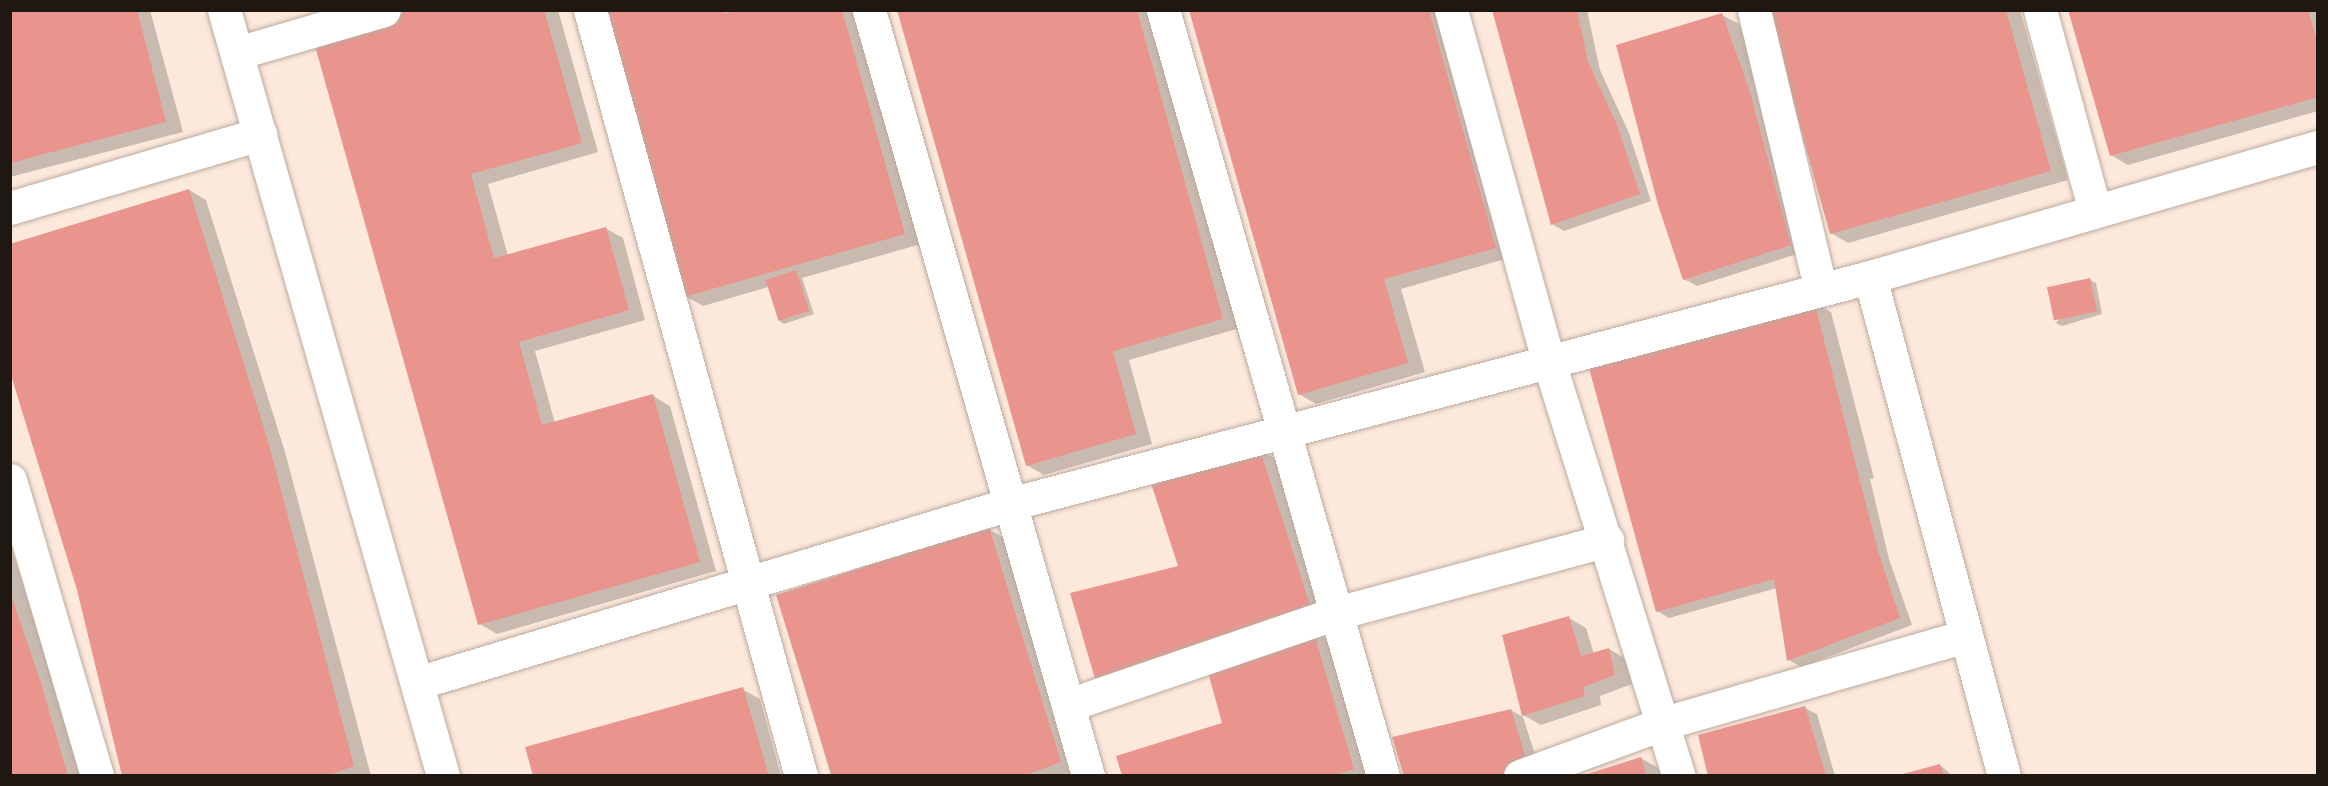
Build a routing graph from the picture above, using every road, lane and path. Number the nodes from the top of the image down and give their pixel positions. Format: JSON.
{"nodes":[{"id":1,"x":224,"y":10,"type":"edge"},
{"id":2,"x":384,"y":10,"type":"edge"},
{"id":3,"x":590,"y":10,"type":"edge"},
{"id":4,"x":869,"y":10,"type":"edge"},
{"id":5,"x":1163,"y":10,"type":"edge"},
{"id":6,"x":1451,"y":10,"type":"edge"},
{"id":7,"x":1754,"y":10,"type":"edge"},
{"id":8,"x":2040,"y":10,"type":"edge"},
{"id":9,"x":237,"y":53,"type":"junction"},
{"id":10,"x":260,"y":134,"type":"junction"},
{"id":11,"x":2318,"y":147,"type":"edge"},
{"id":12,"x":10,"y":208,"type":"edge"},
{"id":13,"x":2095,"y":212,"type":"junction"},
{"id":14,"x":1870,"y":277,"type":"junction"},
{"id":15,"x":1820,"y":287,"type":"junction"},
{"id":16,"x":1548,"y":359,"type":"junction"},
{"id":17,"x":1284,"y":431,"type":"junction"},
{"id":18,"x":10,"y":480,"type":"edge"},
{"id":19,"x":1010,"y":504,"type":"junction"},
{"id":20,"x":1607,"y":540,"type":"junction"},
{"id":21,"x":747,"y":580,"type":"junction"},
{"id":22,"x":1336,"y":613,"type":"junction"},
{"id":23,"x":1965,"y":636,"type":"junction"},
{"id":24,"x":417,"y":683,"type":"junction"},
{"id":25,"x":1068,"y":705,"type":"junction"},
{"id":26,"x":1664,"y":723,"type":"junction"},
{"id":27,"x":97,"y":776,"type":"edge"},
{"id":28,"x":443,"y":776,"type":"edge"},
{"id":29,"x":801,"y":776,"type":"edge"},
{"id":30,"x":1088,"y":776,"type":"edge"},
{"id":31,"x":1383,"y":776,"type":"edge"},
{"id":32,"x":1520,"y":776,"type":"edge"},
{"id":33,"x":1679,"y":776,"type":"edge"},
{"id":34,"x":2004,"y":776,"type":"edge"}],
"edges":[{"from":1,"to":9,"type":"street"},
{"from":2,"to":9,"type":"street"},
{"from":3,"to":21,"type":"street"},
{"from":4,"to":19,"type":"street"},
{"from":5,"to":17,"type":"street"},
{"from":6,"to":16,"type":"street"},
{"from":7,"to":15,"type":"street"},
{"from":8,"to":13,"type":"street"},
{"from":9,"to":10,"type":"street"},
{"from":10,"to":12,"type":"street"},
{"from":10,"to":24,"type":"street"},
{"from":11,"to":13,"type":"street"},
{"from":13,"to":14,"type":"street"},
{"from":14,"to":15,"type":"street"},
{"from":14,"to":23,"type":"street"},
{"from":15,"to":16,"type":"street"},
{"from":16,"to":17,"type":"street"},
{"from":16,"to":20,"type":"street"},
{"from":17,"to":19,"type":"street"},
{"from":17,"to":22,"type":"street"},
{"from":18,"to":27,"type":"street"},
{"from":19,"to":21,"type":"street"},
{"from":19,"to":25,"type":"street"},
{"from":20,"to":22,"type":"street"},
{"from":20,"to":26,"type":"street"},
{"from":21,"to":24,"type":"street"},
{"from":21,"to":29,"type":"street"},
{"from":22,"to":25,"type":"street"},
{"from":22,"to":31,"type":"street"},
{"from":23,"to":26,"type":"street"},
{"from":23,"to":34,"type":"street"},
{"from":24,"to":28,"type":"street"},
{"from":25,"to":30,"type":"street"},
{"from":26,"to":32,"type":"street"},
{"from":26,"to":33,"type":"street"}]}
